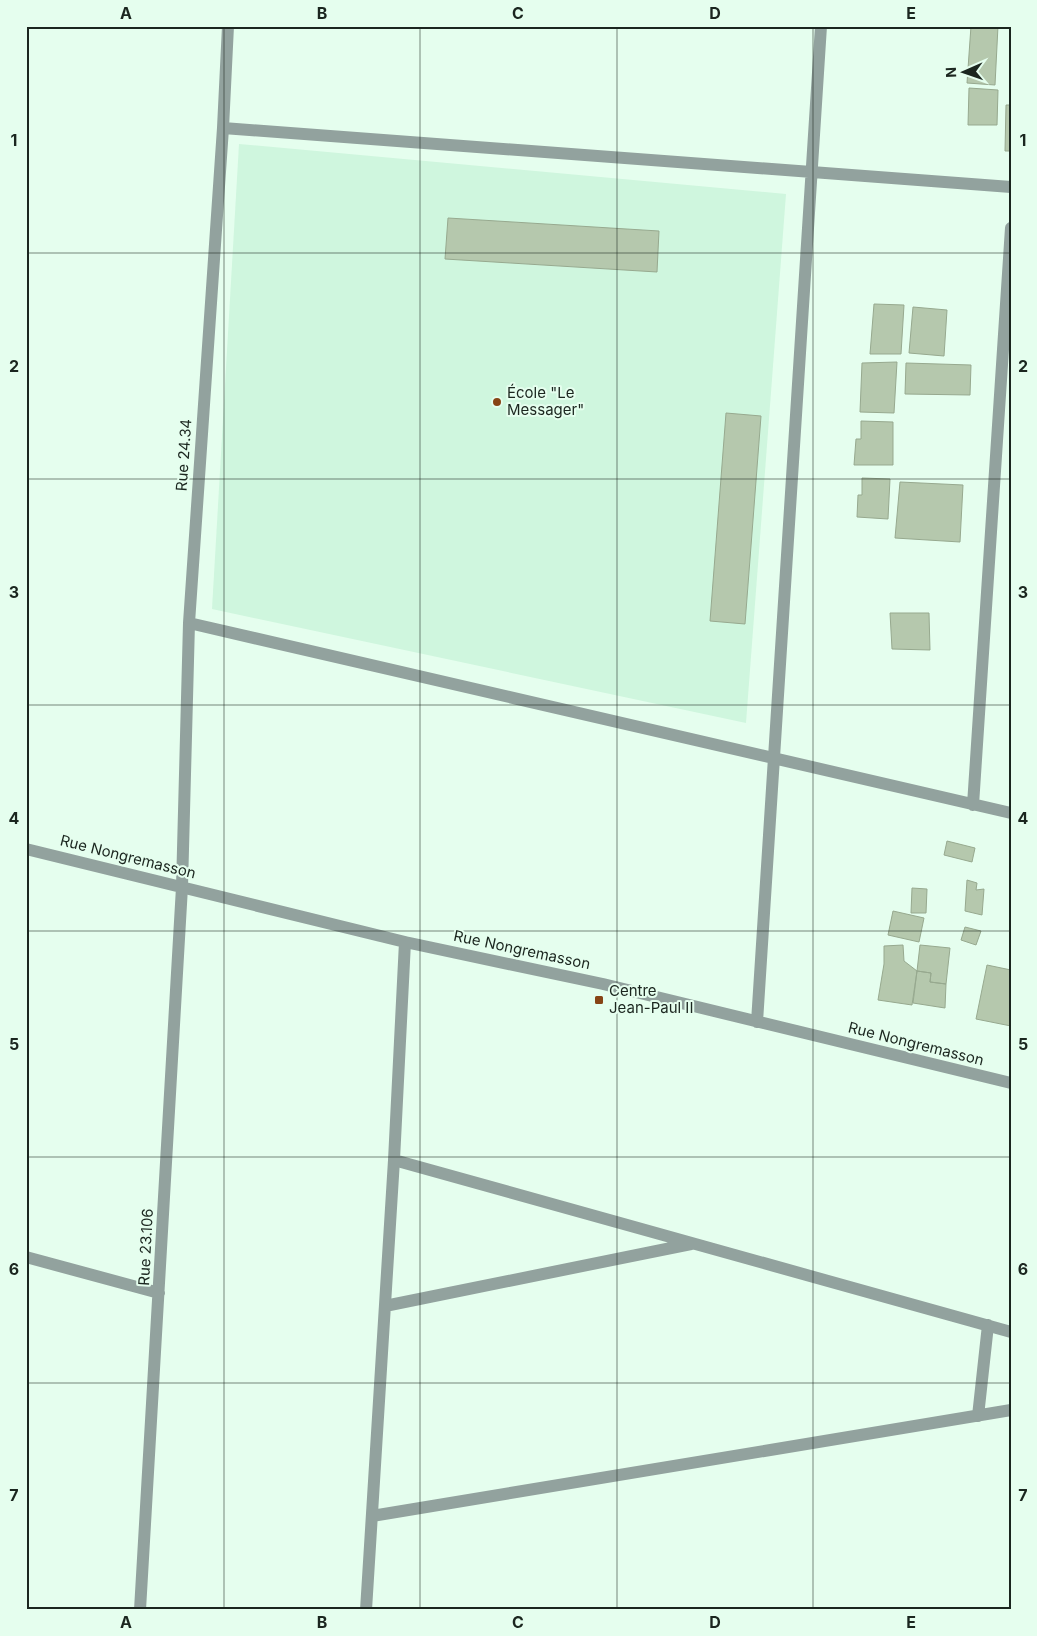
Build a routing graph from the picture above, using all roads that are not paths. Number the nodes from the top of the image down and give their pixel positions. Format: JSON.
{"nodes":[{"id":1,"x":228,"y":26,"type":"edge"},
{"id":2,"x":821,"y":26,"type":"edge"},
{"id":3,"x":223,"y":128,"type":"junction"},
{"id":4,"x":812,"y":172,"type":"junction"},
{"id":5,"x":1011,"y":187,"type":"edge"},
{"id":6,"x":1011,"y":228,"type":"edge"},
{"id":7,"x":189,"y":623,"type":"junction"},
{"id":8,"x":774,"y":759,"type":"junction"},
{"id":9,"x":973,"y":804,"type":"junction"},
{"id":10,"x":1011,"y":813,"type":"edge"},
{"id":11,"x":26,"y":849,"type":"edge"},
{"id":12,"x":182,"y":887,"type":"junction"},
{"id":13,"x":405,"y":942,"type":"junction"},
{"id":14,"x":757,"y":1022,"type":"junction"},
{"id":15,"x":1011,"y":1083,"type":"edge"},
{"id":16,"x":394,"y":1160,"type":"junction"},
{"id":17,"x":693,"y":1243,"type":"junction"},
{"id":18,"x":26,"y":1257,"type":"edge"},
{"id":19,"x":159,"y":1293,"type":"junction"},
{"id":20,"x":385,"y":1306,"type":"junction"},
{"id":21,"x":988,"y":1325,"type":"junction"},
{"id":22,"x":1011,"y":1332,"type":"edge"},
{"id":23,"x":1011,"y":1410,"type":"edge"},
{"id":24,"x":978,"y":1416,"type":"junction"},
{"id":25,"x":372,"y":1516,"type":"junction"},
{"id":26,"x":140,"y":1610,"type":"edge"},
{"id":27,"x":366,"y":1610,"type":"edge"}],
"edges":[{"from":1,"to":3,"type":"street","name":"Rue 24.34"},
{"from":2,"to":4,"type":"street"},
{"from":3,"to":4,"type":"street"},
{"from":3,"to":7,"type":"street","name":"Rue 24.34"},
{"from":4,"to":5,"type":"street"},
{"from":4,"to":8,"type":"street"},
{"from":6,"to":9,"type":"street"},
{"from":7,"to":8,"type":"street"},
{"from":7,"to":12,"type":"street","name":"Rue 24.34"},
{"from":8,"to":9,"type":"street"},
{"from":8,"to":14,"type":"street"},
{"from":9,"to":10,"type":"street"},
{"from":11,"to":12,"type":"street","name":"Rue Nongremasson"},
{"from":12,"to":13,"type":"street","name":"Rue Nongremasson"},
{"from":12,"to":19,"type":"street","name":"Rue 23.106"},
{"from":13,"to":14,"type":"street","name":"Rue Nongremasson"},
{"from":13,"to":16,"type":"street"},
{"from":14,"to":15,"type":"street","name":"Rue Nongremasson"},
{"from":16,"to":17,"type":"street"},
{"from":16,"to":20,"type":"street"},
{"from":17,"to":20,"type":"street"},
{"from":17,"to":21,"type":"street"},
{"from":18,"to":19,"type":"street"},
{"from":19,"to":26,"type":"street","name":"Rue 23.106"},
{"from":20,"to":25,"type":"street"},
{"from":21,"to":22,"type":"street"},
{"from":21,"to":24,"type":"street"},
{"from":23,"to":24,"type":"street"},
{"from":24,"to":25,"type":"street"},
{"from":25,"to":27,"type":"street"}]}
